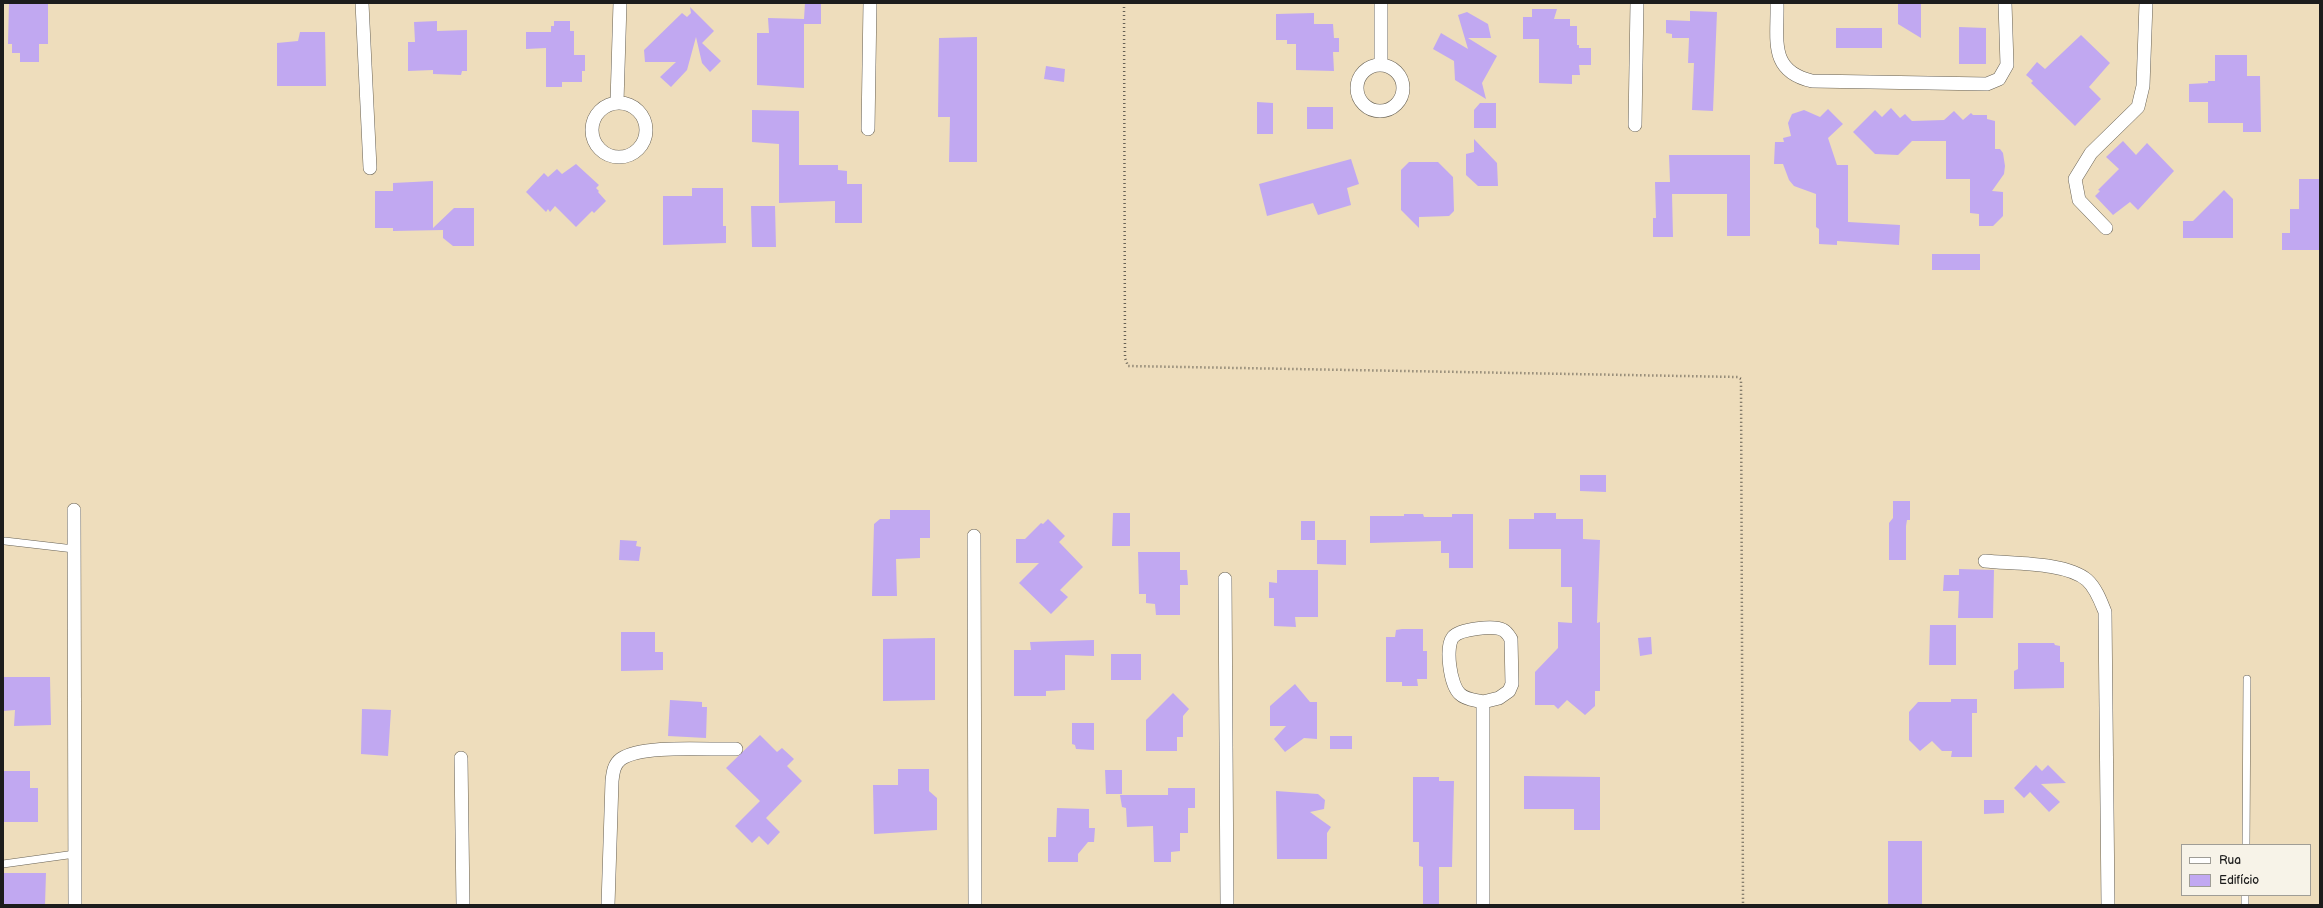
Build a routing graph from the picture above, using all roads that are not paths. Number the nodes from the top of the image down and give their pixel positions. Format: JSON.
{"nodes":[{"id":1,"x":362,"y":3,"type":"edge"},
{"id":2,"x":620,"y":3,"type":"edge"},
{"id":3,"x":870,"y":3,"type":"edge"},
{"id":4,"x":1381,"y":3,"type":"edge"},
{"id":5,"x":1637,"y":3,"type":"edge"},
{"id":6,"x":1778,"y":3,"type":"edge"},
{"id":7,"x":2005,"y":3,"type":"edge"},
{"id":8,"x":2146,"y":3,"type":"edge"},
{"id":9,"x":1380,"y":64,"type":"dead end"},
{"id":10,"x":617,"y":102,"type":"junction"},
{"id":11,"x":1635,"y":125,"type":"dead end"},
{"id":12,"x":868,"y":129,"type":"dead end"},
{"id":13,"x":370,"y":168,"type":"dead end"},
{"id":14,"x":2106,"y":228,"type":"dead end"},
{"id":15,"x":74,"y":510,"type":"dead end"},
{"id":16,"x":974,"y":536,"type":"dead end"},
{"id":17,"x":5,"y":541,"type":"dead end"},
{"id":18,"x":74,"y":548,"type":"junction"},
{"id":19,"x":1985,"y":561,"type":"dead end"},
{"id":20,"x":1225,"y":580,"type":"dead end"},
{"id":21,"x":2247,"y":679,"type":"dead end"},
{"id":22,"x":1483,"y":702,"type":"junction"},
{"id":23,"x":736,"y":749,"type":"dead end"},
{"id":24,"x":461,"y":758,"type":"dead end"},
{"id":25,"x":2246,"y":844,"type":"edge"},
{"id":26,"x":75,"y":854,"type":"junction"},
{"id":27,"x":3,"y":864,"type":"edge"},
{"id":28,"x":75,"y":905,"type":"edge"},
{"id":29,"x":463,"y":905,"type":"edge"},
{"id":30,"x":608,"y":905,"type":"edge"},
{"id":31,"x":975,"y":905,"type":"edge"},
{"id":32,"x":1227,"y":905,"type":"edge"},
{"id":33,"x":1483,"y":905,"type":"edge"},
{"id":34,"x":2108,"y":905,"type":"edge"}],
"edges":[{"from":1,"to":13,"type":"street"},
{"from":2,"to":10,"type":"street"},
{"from":3,"to":12,"type":"street"},
{"from":4,"to":9,"type":"street"},
{"from":5,"to":11,"type":"street"},
{"from":6,"to":7,"type":"street"},
{"from":8,"to":14,"type":"street"},
{"from":10,"to":10,"type":"street"},
{"from":15,"to":18,"type":"street"},
{"from":16,"to":31,"type":"street"},
{"from":17,"to":18,"type":"lane"},
{"from":18,"to":26,"type":"street"},
{"from":19,"to":34,"type":"street"},
{"from":20,"to":32,"type":"street"},
{"from":21,"to":25,"type":"lane"},
{"from":22,"to":22,"type":"street"},
{"from":22,"to":33,"type":"street"},
{"from":23,"to":30,"type":"street"},
{"from":24,"to":29,"type":"street"},
{"from":26,"to":27,"type":"lane"},
{"from":26,"to":28,"type":"street"}]}
